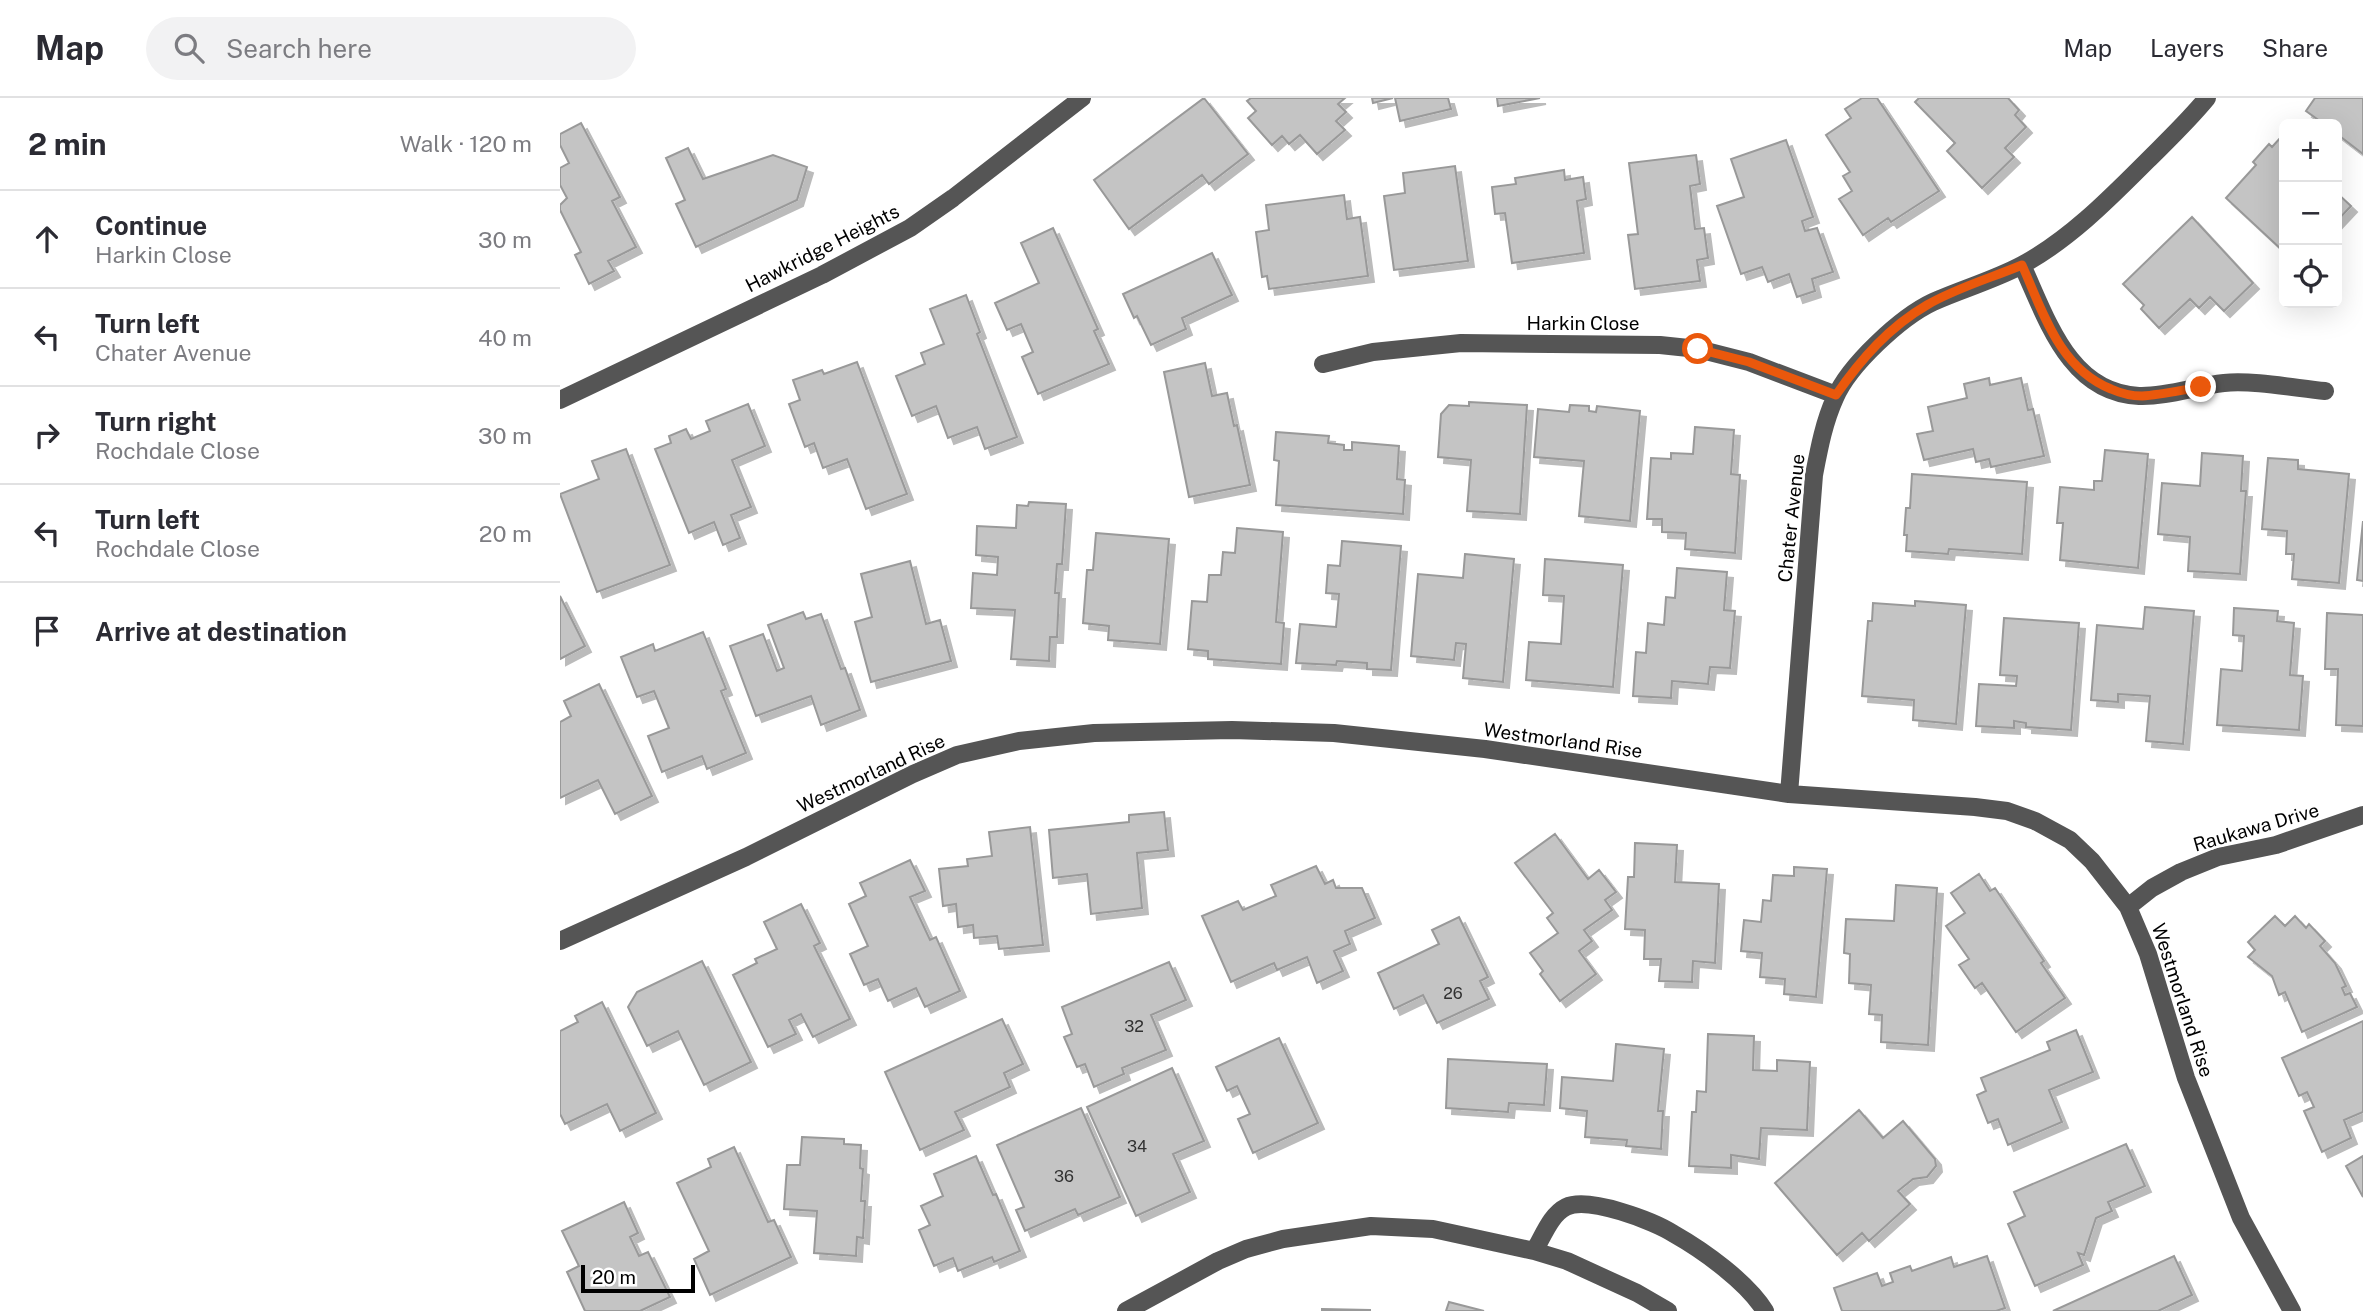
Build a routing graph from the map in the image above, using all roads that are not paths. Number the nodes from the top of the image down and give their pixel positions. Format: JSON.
{"nodes":[{"id":1,"x":1082,"y":98,"type":"edge"},
{"id":2,"x":2207,"y":98,"type":"edge"},
{"id":3,"x":2022,"y":265,"type":"junction"},
{"id":4,"x":1323,"y":364,"type":"dead end"},
{"id":5,"x":2325,"y":391,"type":"dead end"},
{"id":6,"x":1836,"y":395,"type":"junction"},
{"id":7,"x":560,"y":400,"type":"edge"},
{"id":8,"x":1789,"y":794,"type":"junction"},
{"id":9,"x":2363,"y":815,"type":"edge"},
{"id":10,"x":2128,"y":906,"type":"junction"},
{"id":11,"x":560,"y":941,"type":"edge"},
{"id":12,"x":1534,"y":1251,"type":"junction"},
{"id":13,"x":1126,"y":1311,"type":"edge"},
{"id":14,"x":1668,"y":1311,"type":"edge"},
{"id":15,"x":1765,"y":1311,"type":"edge"},
{"id":16,"x":2292,"y":1311,"type":"edge"}],
"edges":[{"from":1,"to":7,"type":"street","name":"Hawkridge Heights"},
{"from":2,"to":3,"type":"street","name":"Chater Avenue"},
{"from":3,"to":5,"type":"street"},
{"from":3,"to":6,"type":"street","name":"Chater Avenue"},
{"from":4,"to":6,"type":"street","name":"Harkin Close"},
{"from":6,"to":8,"type":"street","name":"Chater Avenue"},
{"from":8,"to":10,"type":"street","name":"Westmorland Rise"},
{"from":8,"to":11,"type":"street","name":"Westmorland Rise"},
{"from":9,"to":10,"type":"street","name":"Raukawa Drive"},
{"from":10,"to":16,"type":"street","name":"Westmorland Rise"},
{"from":12,"to":13,"type":"street"},
{"from":12,"to":14,"type":"street"},
{"from":12,"to":15,"type":"street"}]}
